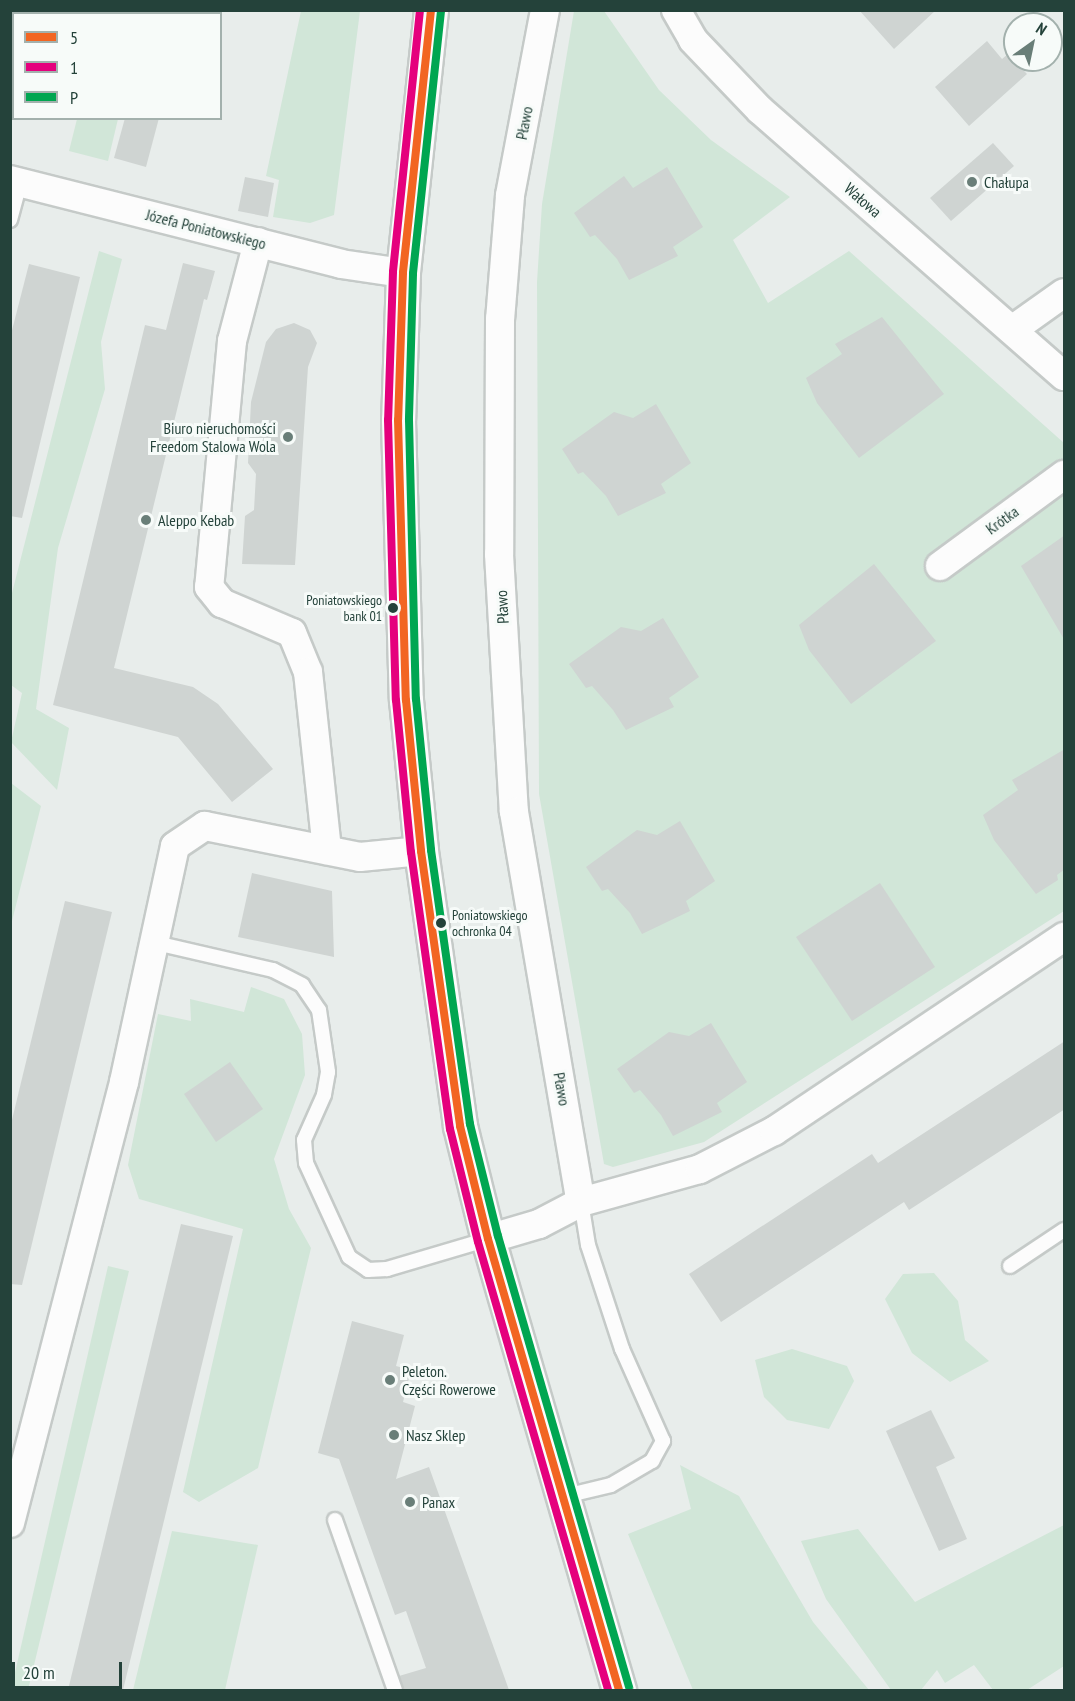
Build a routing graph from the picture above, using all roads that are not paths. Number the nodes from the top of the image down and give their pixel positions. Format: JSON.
{"nodes":[{"id":1,"x":430,"y":10,"type":"edge"},
{"id":2,"x":545,"y":10,"type":"edge"},
{"id":3,"x":676,"y":10,"type":"edge"},
{"id":4,"x":15,"y":181,"type":"edge"},
{"id":5,"x":10,"y":220,"type":"edge"},
{"id":6,"x":258,"y":242,"type":"junction"},
{"id":7,"x":403,"y":273,"type":"junction"},
{"id":8,"x":1065,"y":293,"type":"edge"},
{"id":9,"x":1012,"y":330,"type":"junction"},
{"id":10,"x":1065,"y":376,"type":"edge"},
{"id":11,"x":1065,"y":475,"type":"edge"},
{"id":12,"x":940,"y":566,"type":"dead end"},
{"id":13,"x":327,"y":850,"type":"junction"},
{"id":14,"x":421,"y":851,"type":"junction"},
{"id":15,"x":1065,"y":937,"type":"edge"},
{"id":16,"x":156,"y":943,"type":"junction"},
{"id":17,"x":581,"y":1202,"type":"junction"},
{"id":18,"x":1065,"y":1230,"type":"edge"},
{"id":19,"x":488,"y":1239,"type":"junction"},
{"id":20,"x":1010,"y":1266,"type":"dead end"},
{"id":21,"x":561,"y":1497,"type":"junction"},
{"id":22,"x":335,"y":1520,"type":"dead end"},
{"id":23,"x":10,"y":1523,"type":"edge"},
{"id":24,"x":616,"y":1682,"type":"edge"},
{"id":25,"x":395,"y":1690,"type":"edge"}],
"edges":[{"from":1,"to":7,"type":"street"},
{"from":2,"to":17,"type":"street","name":"Pławo"},
{"from":3,"to":9,"type":"street","name":"Wałowa"},
{"from":4,"to":5,"type":"lane"},
{"from":4,"to":6,"type":"street","name":"Józefa Poniatowskiego"},
{"from":6,"to":7,"type":"street","name":"Józefa Poniatowskiego"},
{"from":6,"to":13,"type":"street"},
{"from":7,"to":14,"type":"street"},
{"from":8,"to":9,"type":"street"},
{"from":9,"to":10,"type":"street","name":"Wałowa"},
{"from":11,"to":12,"type":"street","name":"Krótka"},
{"from":13,"to":14,"type":"street"},
{"from":13,"to":16,"type":"street"},
{"from":14,"to":19,"type":"street"},
{"from":15,"to":17,"type":"street"},
{"from":16,"to":19,"type":"lane"},
{"from":16,"to":23,"type":"street"},
{"from":17,"to":19,"type":"street"},
{"from":17,"to":21,"type":"lane"},
{"from":18,"to":20,"type":"lane"},
{"from":19,"to":21,"type":"street"},
{"from":21,"to":24,"type":"street"},
{"from":22,"to":25,"type":"lane"}]}
